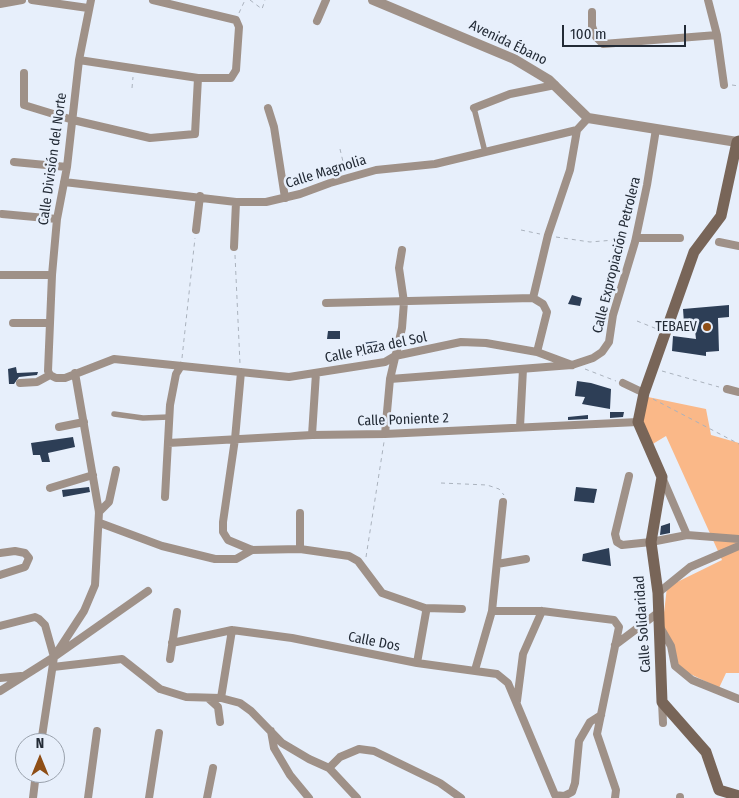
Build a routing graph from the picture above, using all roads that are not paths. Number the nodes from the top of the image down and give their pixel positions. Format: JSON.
{"nodes":[{"id":1,"x":22,"y":0,"type":"edge"},
{"id":2,"x":32,"y":0,"type":"edge"},
{"id":3,"x":153,"y":0,"type":"edge"},
{"id":4,"x":326,"y":0,"type":"edge"},
{"id":5,"x":373,"y":0,"type":"edge"},
{"id":6,"x":708,"y":0,"type":"edge"},
{"id":7,"x":386,"y":2,"type":"edge"},
{"id":8,"x":0,"y":4,"type":"edge"},
{"id":9,"x":90,"y":4,"type":"edge"},
{"id":10,"x":592,"y":12,"type":"dead end"},
{"id":11,"x":317,"y":21,"type":"dead end"},
{"id":12,"x":717,"y":35,"type":"junction"},
{"id":13,"x":79,"y":60,"type":"junction"},
{"id":14,"x":24,"y":73,"type":"dead end"},
{"id":15,"x":198,"y":78,"type":"junction"},
{"id":16,"x":724,"y":85,"type":"dead end"},
{"id":17,"x":554,"y":86,"type":"junction"},
{"id":18,"x":268,"y":108,"type":"dead end"},
{"id":19,"x":474,"y":108,"type":"joint"},
{"id":20,"x":588,"y":118,"type":"junction"},
{"id":21,"x":73,"y":120,"type":"junction"},
{"id":22,"x":656,"y":129,"type":"junction"},
{"id":23,"x":577,"y":130,"type":"junction"},
{"id":24,"x":738,"y":141,"type":"edge"},
{"id":25,"x":485,"y":152,"type":"junction"},
{"id":26,"x":14,"y":162,"type":"dead end"},
{"id":27,"x":67,"y":167,"type":"junction"},
{"id":28,"x":64,"y":182,"type":"junction"},
{"id":29,"x":200,"y":196,"type":"junction"},
{"id":30,"x":285,"y":198,"type":"junction"},
{"id":31,"x":236,"y":202,"type":"junction"},
{"id":32,"x":2,"y":214,"type":"dead end"},
{"id":33,"x":57,"y":218,"type":"junction"},
{"id":34,"x":196,"y":230,"type":"road end"},
{"id":35,"x":636,"y":238,"type":"junction"},
{"id":36,"x":680,"y":238,"type":"dead end"},
{"id":37,"x":719,"y":242,"type":"dead end"},
{"id":38,"x":739,"y":246,"type":"edge"},
{"id":39,"x":234,"y":247,"type":"road end"},
{"id":40,"x":402,"y":250,"type":"dead end"},
{"id":41,"x":0,"y":275,"type":"edge"},
{"id":42,"x":52,"y":275,"type":"junction"},
{"id":43,"x":533,"y":298,"type":"junction"},
{"id":44,"x":404,"y":302,"type":"junction"},
{"id":45,"x":326,"y":303,"type":"dead end"},
{"id":46,"x":13,"y":324,"type":"dead end"},
{"id":47,"x":50,"y":324,"type":"junction"},
{"id":48,"x":537,"y":352,"type":"junction"},
{"id":49,"x":395,"y":356,"type":"junction"},
{"id":50,"x":572,"y":365,"type":"junction"},
{"id":51,"x":181,"y":366,"type":"junction"},
{"id":52,"x":523,"y":369,"type":"junction"},
{"id":53,"x":240,"y":372,"type":"junction"},
{"id":54,"x":75,"y":373,"type":"junction"},
{"id":55,"x":316,"y":373,"type":"junction"},
{"id":56,"x":50,"y":375,"type":"junction"},
{"id":57,"x":390,"y":378,"type":"junction"},
{"id":58,"x":623,"y":383,"type":"road end"},
{"id":59,"x":20,"y":384,"type":"dead end"},
{"id":60,"x":727,"y":389,"type":"road end"},
{"id":61,"x":739,"y":392,"type":"edge"},
{"id":62,"x":644,"y":393,"type":"junction"},
{"id":63,"x":114,"y":414,"type":"dead end"},
{"id":64,"x":170,"y":417,"type":"junction"},
{"id":65,"x":84,"y":422,"type":"junction"},
{"id":66,"x":638,"y":422,"type":"junction"},
{"id":67,"x":58,"y":427,"type":"dead end"},
{"id":68,"x":520,"y":427,"type":"junction"},
{"id":69,"x":385,"y":434,"type":"junction"},
{"id":70,"x":312,"y":435,"type":"junction"},
{"id":71,"x":235,"y":439,"type":"junction"},
{"id":72,"x":168,"y":443,"type":"junction"},
{"id":73,"x":116,"y":470,"type":"dead end"},
{"id":74,"x":93,"y":475,"type":"junction"},
{"id":75,"x":629,"y":476,"type":"dead end"},
{"id":76,"x":662,"y":477,"type":"junction"},
{"id":77,"x":50,"y":488,"type":"dead end"},
{"id":78,"x":165,"y":496,"type":"dead end"},
{"id":79,"x":503,"y":502,"type":"road end"},
{"id":80,"x":99,"y":512,"type":"junction"},
{"id":81,"x":300,"y":513,"type":"dead end"},
{"id":82,"x":100,"y":523,"type":"junction"},
{"id":83,"x":688,"y":535,"type":"junction"},
{"id":84,"x":739,"y":539,"type":"edge"},
{"id":85,"x":651,"y":542,"type":"junction"},
{"id":86,"x":739,"y":546,"type":"edge"},
{"id":87,"x":300,"y":549,"type":"junction"},
{"id":88,"x":252,"y":550,"type":"junction"},
{"id":89,"x":0,"y":553,"type":"edge"},
{"id":90,"x":526,"y":559,"type":"dead end"},
{"id":91,"x":497,"y":564,"type":"junction"},
{"id":92,"x":0,"y":574,"type":"edge"},
{"id":93,"x":148,"y":591,"type":"dead end"},
{"id":94,"x":658,"y":594,"type":"junction"},
{"id":95,"x":425,"y":608,"type":"junction"},
{"id":96,"x":462,"y":609,"type":"dead end"},
{"id":97,"x":492,"y":611,"type":"junction"},
{"id":98,"x":542,"y":611,"type":"junction"},
{"id":99,"x":177,"y":612,"type":"dead end"},
{"id":100,"x":659,"y":612,"type":"junction"},
{"id":101,"x":660,"y":625,"type":"junction"},
{"id":102,"x":0,"y":626,"type":"edge"},
{"id":103,"x":232,"y":630,"type":"junction"},
{"id":104,"x":172,"y":644,"type":"junction"},
{"id":105,"x":615,"y":645,"type":"junction"},
{"id":106,"x":54,"y":658,"type":"junction"},
{"id":107,"x":170,"y":659,"type":"dead end"},
{"id":108,"x":417,"y":663,"type":"junction"},
{"id":109,"x":53,"y":667,"type":"junction"},
{"id":110,"x":475,"y":670,"type":"junction"},
{"id":111,"x":21,"y":676,"type":"junction"},
{"id":112,"x":0,"y":678,"type":"edge"},
{"id":113,"x":0,"y":692,"type":"edge"},
{"id":114,"x":208,"y":698,"type":"junction"},
{"id":115,"x":221,"y":698,"type":"junction"},
{"id":116,"x":739,"y":698,"type":"edge"},
{"id":117,"x":662,"y":702,"type":"junction"},
{"id":118,"x":516,"y":703,"type":"junction"},
{"id":119,"x":601,"y":715,"type":"junction"},
{"id":120,"x":220,"y":722,"type":"dead end"},
{"id":121,"x":663,"y":723,"type":"dead end"},
{"id":122,"x":97,"y":731,"type":"dead end"},
{"id":123,"x":271,"y":732,"type":"junction"},
{"id":124,"x":43,"y":733,"type":"edge"},
{"id":125,"x":159,"y":733,"type":"dead end"},
{"id":126,"x":213,"y":768,"type":"dead end"},
{"id":127,"x":329,"y":768,"type":"junction"},
{"id":128,"x":35,"y":783,"type":"edge"},
{"id":129,"x":739,"y":796,"type":"edge"},
{"id":130,"x":33,"y":798,"type":"edge"},
{"id":131,"x":88,"y":798,"type":"edge"},
{"id":132,"x":149,"y":798,"type":"edge"},
{"id":133,"x":207,"y":798,"type":"edge"},
{"id":134,"x":309,"y":798,"type":"edge"},
{"id":135,"x":357,"y":798,"type":"edge"},
{"id":136,"x":461,"y":798,"type":"edge"},
{"id":137,"x":615,"y":798,"type":"edge"}],
"edges":[{"from":1,"to":8,"type":"street"},
{"from":2,"to":9,"type":"street"},
{"from":3,"to":15,"type":"street"},
{"from":4,"to":11,"type":"street"},
{"from":5,"to":7,"type":"street","name":"Avenida Ébano"},
{"from":6,"to":12,"type":"street"},
{"from":7,"to":17,"type":"street","name":"Avenida Ébano"},
{"from":9,"to":13,"type":"street","name":"Calle División del Norte"},
{"from":10,"to":12,"type":"street"},
{"from":12,"to":16,"type":"street"},
{"from":13,"to":15,"type":"street"},
{"from":13,"to":21,"type":"street","name":"Calle División del Norte"},
{"from":14,"to":21,"type":"street"},
{"from":15,"to":21,"type":"street"},
{"from":17,"to":19,"type":"street"},
{"from":17,"to":20,"type":"street","name":"Avenida Ébano"},
{"from":18,"to":30,"type":"street"},
{"from":19,"to":25,"type":"street"},
{"from":20,"to":22,"type":"street"},
{"from":20,"to":23,"type":"street"},
{"from":21,"to":27,"type":"street","name":"Calle División del Norte"},
{"from":22,"to":24,"type":"street"},
{"from":22,"to":35,"type":"street","name":"Calle Expropiación Petrolera"},
{"from":23,"to":25,"type":"street","name":"Calle Magnolia"},
{"from":23,"to":43,"type":"street"},
{"from":24,"to":62,"type":"main road"},
{"from":25,"to":30,"type":"street","name":"Calle Magnolia"},
{"from":26,"to":27,"type":"street"},
{"from":27,"to":28,"type":"street","name":"Calle División del Norte"},
{"from":28,"to":29,"type":"street","name":"Calle Magnolia"},
{"from":28,"to":33,"type":"street","name":"Calle División del Norte"},
{"from":29,"to":31,"type":"street","name":"Calle Magnolia"},
{"from":29,"to":34,"type":"street"},
{"from":30,"to":31,"type":"street","name":"Calle Magnolia"},
{"from":31,"to":39,"type":"street"},
{"from":32,"to":33,"type":"street"},
{"from":33,"to":42,"type":"street","name":"Calle División del Norte"},
{"from":35,"to":36,"type":"street"},
{"from":35,"to":50,"type":"street","name":"Calle Expropiación Petrolera"},
{"from":37,"to":38,"type":"street"},
{"from":40,"to":44,"type":"street"},
{"from":41,"to":42,"type":"street"},
{"from":42,"to":47,"type":"street","name":"Calle División del Norte"},
{"from":43,"to":44,"type":"street"},
{"from":43,"to":48,"type":"street"},
{"from":44,"to":45,"type":"street"},
{"from":44,"to":49,"type":"street"},
{"from":46,"to":47,"type":"street"},
{"from":47,"to":56,"type":"street","name":"Calle División del Norte"},
{"from":48,"to":49,"type":"street","name":"Calle Plaza del Sol"},
{"from":48,"to":50,"type":"street","name":"Calle Plaza del Sol"},
{"from":49,"to":55,"type":"street","name":"Calle Plaza del Sol"},
{"from":49,"to":57,"type":"street"},
{"from":50,"to":52,"type":"street","name":"Calle Expropiación Petrolera"},
{"from":51,"to":53,"type":"street","name":"Calle Plaza del Sol"},
{"from":51,"to":54,"type":"street","name":"Calle Plaza del Sol"},
{"from":51,"to":64,"type":"street"},
{"from":52,"to":57,"type":"street","name":"Calle Expropiación Petrolera"},
{"from":52,"to":68,"type":"street"},
{"from":53,"to":55,"type":"street","name":"Calle Plaza del Sol"},
{"from":53,"to":71,"type":"street"},
{"from":54,"to":56,"type":"street","name":"Calle Plaza del Sol"},
{"from":54,"to":65,"type":"street"},
{"from":55,"to":70,"type":"street"},
{"from":56,"to":59,"type":"street","name":"Calle Plaza del Sol"},
{"from":57,"to":69,"type":"street"},
{"from":58,"to":62,"type":"street"},
{"from":60,"to":61,"type":"street"},
{"from":62,"to":66,"type":"main road"},
{"from":63,"to":64,"type":"street"},
{"from":64,"to":72,"type":"street"},
{"from":65,"to":67,"type":"street"},
{"from":65,"to":74,"type":"street"},
{"from":66,"to":68,"type":"street","name":"Calle Poniente 2"},
{"from":66,"to":76,"type":"main road"},
{"from":68,"to":69,"type":"street","name":"Calle Poniente 2"},
{"from":69,"to":70,"type":"street","name":"Calle Poniente 2"},
{"from":70,"to":71,"type":"street","name":"Calle Poniente 2"},
{"from":71,"to":72,"type":"street","name":"Calle Poniente 2"},
{"from":71,"to":88,"type":"street"},
{"from":72,"to":78,"type":"street"},
{"from":73,"to":80,"type":"street"},
{"from":74,"to":77,"type":"street"},
{"from":74,"to":80,"type":"street"},
{"from":75,"to":85,"type":"street"},
{"from":76,"to":83,"type":"street"},
{"from":76,"to":85,"type":"main road","name":"Calle Solidaridad"},
{"from":79,"to":91,"type":"street"},
{"from":80,"to":82,"type":"street"},
{"from":81,"to":87,"type":"street"},
{"from":82,"to":88,"type":"street"},
{"from":82,"to":106,"type":"street"},
{"from":83,"to":84,"type":"street"},
{"from":83,"to":85,"type":"street"},
{"from":85,"to":94,"type":"main road","name":"Calle Solidaridad"},
{"from":86,"to":94,"type":"street"},
{"from":87,"to":88,"type":"street"},
{"from":87,"to":95,"type":"street"},
{"from":89,"to":92,"type":"street"},
{"from":90,"to":91,"type":"street"},
{"from":91,"to":97,"type":"street"},
{"from":93,"to":106,"type":"street"},
{"from":94,"to":100,"type":"main road","name":"Calle Solidaridad"},
{"from":95,"to":96,"type":"street"},
{"from":95,"to":108,"type":"street"},
{"from":97,"to":98,"type":"street"},
{"from":97,"to":110,"type":"street"},
{"from":98,"to":105,"type":"street"},
{"from":98,"to":118,"type":"street"},
{"from":99,"to":104,"type":"street"},
{"from":100,"to":101,"type":"main road","name":"Calle Solidaridad"},
{"from":100,"to":105,"type":"street"},
{"from":101,"to":116,"type":"street"},
{"from":101,"to":117,"type":"main road","name":"Calle Solidaridad"},
{"from":102,"to":106,"type":"street"},
{"from":103,"to":104,"type":"street"},
{"from":103,"to":108,"type":"street","name":"Calle Dos"},
{"from":103,"to":115,"type":"street"},
{"from":104,"to":107,"type":"street"},
{"from":105,"to":119,"type":"street"},
{"from":106,"to":109,"type":"street"},
{"from":106,"to":111,"type":"street"},
{"from":108,"to":110,"type":"street","name":"Calle Dos"},
{"from":109,"to":114,"type":"street"},
{"from":109,"to":124,"type":"street"},
{"from":110,"to":118,"type":"street","name":"Calle Dos"},
{"from":111,"to":112,"type":"street"},
{"from":111,"to":113,"type":"street"},
{"from":114,"to":115,"type":"street"},
{"from":114,"to":120,"type":"street"},
{"from":115,"to":123,"type":"street"},
{"from":117,"to":121,"type":"street"},
{"from":117,"to":129,"type":"main road"},
{"from":118,"to":119,"type":"street"},
{"from":119,"to":137,"type":"street"},
{"from":122,"to":131,"type":"street"},
{"from":123,"to":127,"type":"street"},
{"from":123,"to":134,"type":"street"},
{"from":125,"to":132,"type":"street"},
{"from":126,"to":133,"type":"street"},
{"from":127,"to":135,"type":"street"},
{"from":127,"to":136,"type":"street"},
{"from":128,"to":130,"type":"street"}]}
